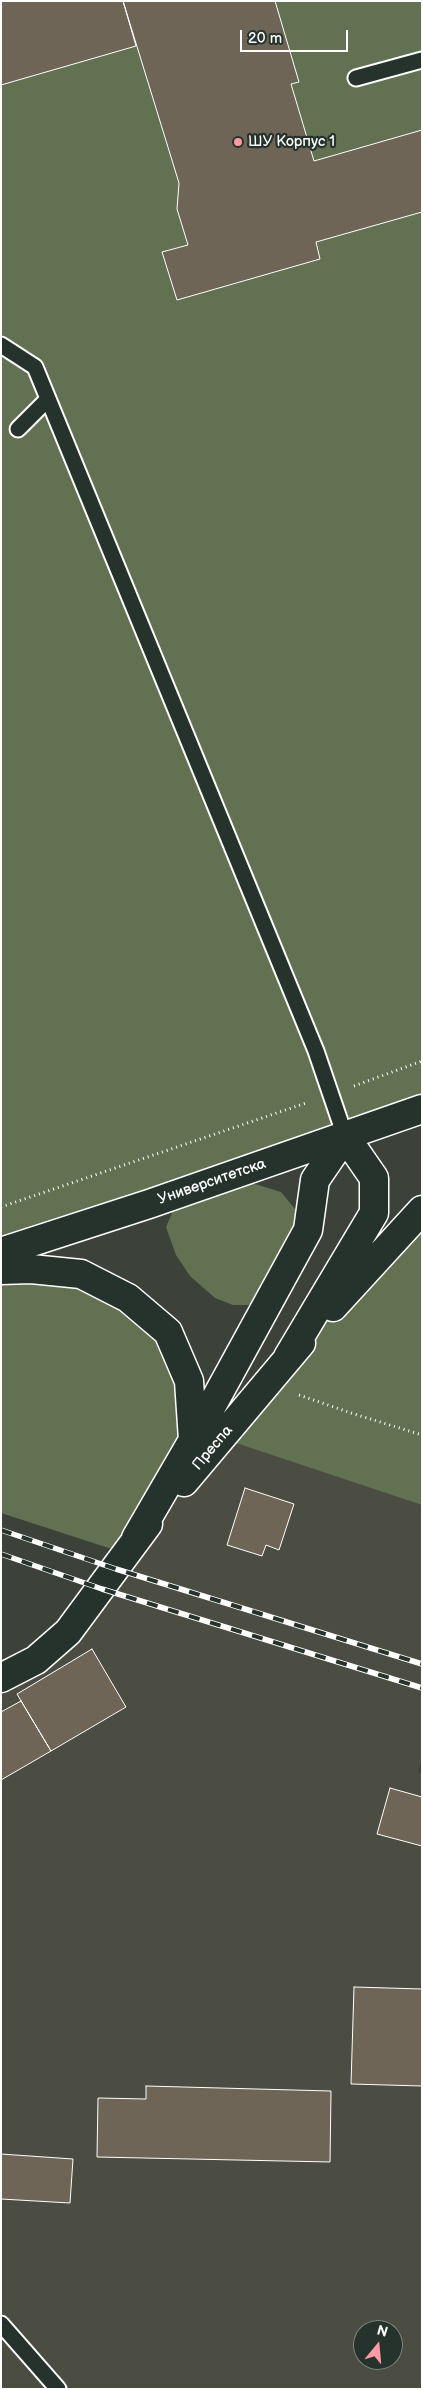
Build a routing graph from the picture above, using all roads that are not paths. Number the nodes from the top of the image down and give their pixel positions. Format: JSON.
{"nodes":[{"id":1,"x":422,"y":60,"type":"edge"},
{"id":2,"x":356,"y":78,"type":"dead end"},
{"id":3,"x":1,"y":345,"type":"edge"},
{"id":4,"x":48,"y":399,"type":"junction"},
{"id":5,"x":18,"y":428,"type":"dead end"},
{"id":6,"x":422,"y":1109,"type":"edge"},
{"id":7,"x":345,"y":1136,"type":"junction"},
{"id":8,"x":422,"y":1210,"type":"edge"},
{"id":9,"x":1,"y":1252,"type":"edge"},
{"id":10,"x":1,"y":1270,"type":"edge"},
{"id":11,"x":288,"y":1357,"type":"junction"},
{"id":12,"x":193,"y":1440,"type":"junction"},
{"id":13,"x":136,"y":1538,"type":"junction"},
{"id":14,"x":1,"y":1678,"type":"edge"},
{"id":15,"x":1,"y":2324,"type":"edge"},
{"id":16,"x":58,"y":2389,"type":"edge"}],
"edges":[{"from":1,"to":2,"type":"lane"},
{"from":3,"to":4,"type":"lane"},
{"from":4,"to":5,"type":"lane"},
{"from":4,"to":7,"type":"lane"},
{"from":6,"to":7,"type":"street","name":"Университетска"},
{"from":7,"to":9,"type":"street","name":"Университетска"},
{"from":7,"to":11,"type":"street"},
{"from":7,"to":12,"type":"street"},
{"from":8,"to":11,"type":"street","name":"Преспа"},
{"from":10,"to":12,"type":"street"},
{"from":11,"to":13,"type":"street","name":"Преспа"},
{"from":12,"to":13,"type":"street"},
{"from":13,"to":14,"type":"street","name":"Преспа"},
{"from":15,"to":16,"type":"lane"}]}
